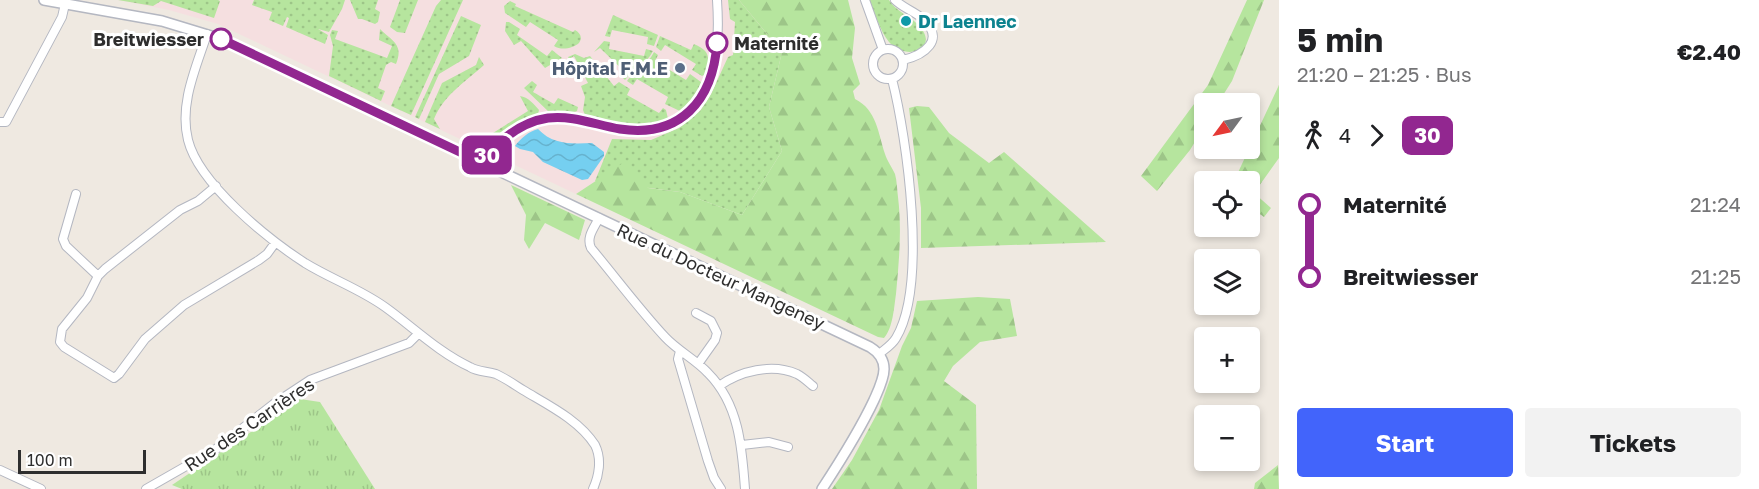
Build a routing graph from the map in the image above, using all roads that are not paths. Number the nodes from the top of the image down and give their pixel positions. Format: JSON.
{"nodes":[{"id":1,"x":44,"y":0,"type":"edge"},
{"id":2,"x":717,"y":0,"type":"edge"},
{"id":3,"x":865,"y":0,"type":"edge"},
{"id":4,"x":895,"y":0,"type":"edge"},
{"id":5,"x":65,"y":4,"type":"junction"},
{"id":6,"x":207,"y":34,"type":"junction"},
{"id":7,"x":883,"y":50,"type":"junction"},
{"id":8,"x":903,"y":60,"type":"junction"},
{"id":9,"x":892,"y":79,"type":"junction"},
{"id":10,"x":3,"y":122,"type":"edge"},
{"id":11,"x":481,"y":162,"type":"junction"},
{"id":12,"x":216,"y":186,"type":"junction"},
{"id":13,"x":76,"y":194,"type":"dead end"},
{"id":14,"x":599,"y":218,"type":"junction"},
{"id":15,"x":275,"y":243,"type":"junction"},
{"id":16,"x":98,"y":276,"type":"junction"},
{"id":17,"x":696,"y":313,"type":"dead end"},
{"id":18,"x":418,"y":334,"type":"junction"},
{"id":19,"x":680,"y":351,"type":"junction"},
{"id":20,"x":879,"y":354,"type":"junction"},
{"id":21,"x":698,"y":364,"type":"junction"},
{"id":22,"x":719,"y":386,"type":"junction"},
{"id":23,"x":813,"y":386,"type":"dead end"},
{"id":24,"x":742,"y":445,"type":"junction"},
{"id":25,"x":788,"y":447,"type":"dead end"},
{"id":26,"x":0,"y":470,"type":"edge"},
{"id":27,"x":41,"y":489,"type":"edge"},
{"id":28,"x":146,"y":489,"type":"edge"},
{"id":29,"x":593,"y":489,"type":"edge"},
{"id":30,"x":721,"y":489,"type":"edge"},
{"id":31,"x":745,"y":489,"type":"edge"},
{"id":32,"x":822,"y":489,"type":"edge"}],
"edges":[{"from":1,"to":5,"type":"street","name":"Rue du Docteur Mangeney"},
{"from":2,"to":11,"type":"street"},
{"from":3,"to":7,"type":"street"},
{"from":4,"to":8,"type":"street"},
{"from":5,"to":6,"type":"street","name":"Rue du Docteur Mangeney"},
{"from":5,"to":10,"type":"street"},
{"from":6,"to":11,"type":"street","name":"Rue du Docteur Mangeney"},
{"from":6,"to":12,"type":"street"},
{"from":7,"to":8,"type":"street"},
{"from":7,"to":9,"type":"street"},
{"from":8,"to":9,"type":"street"},
{"from":9,"to":20,"type":"street"},
{"from":11,"to":14,"type":"street","name":"Rue du Docteur Mangeney"},
{"from":12,"to":15,"type":"street"},
{"from":12,"to":16,"type":"street"},
{"from":13,"to":16,"type":"street"},
{"from":14,"to":19,"type":"street"},
{"from":14,"to":20,"type":"street","name":"Rue du Docteur Mangeney"},
{"from":15,"to":16,"type":"street"},
{"from":15,"to":18,"type":"street"},
{"from":17,"to":21,"type":"street"},
{"from":18,"to":28,"type":"street","name":"Rue des Carrières"},
{"from":18,"to":29,"type":"street"},
{"from":19,"to":21,"type":"street"},
{"from":19,"to":30,"type":"street"},
{"from":20,"to":32,"type":"street"},
{"from":21,"to":22,"type":"street"},
{"from":22,"to":23,"type":"street"},
{"from":22,"to":24,"type":"street"},
{"from":24,"to":25,"type":"street"},
{"from":24,"to":31,"type":"street"},
{"from":26,"to":27,"type":"street"}]}
